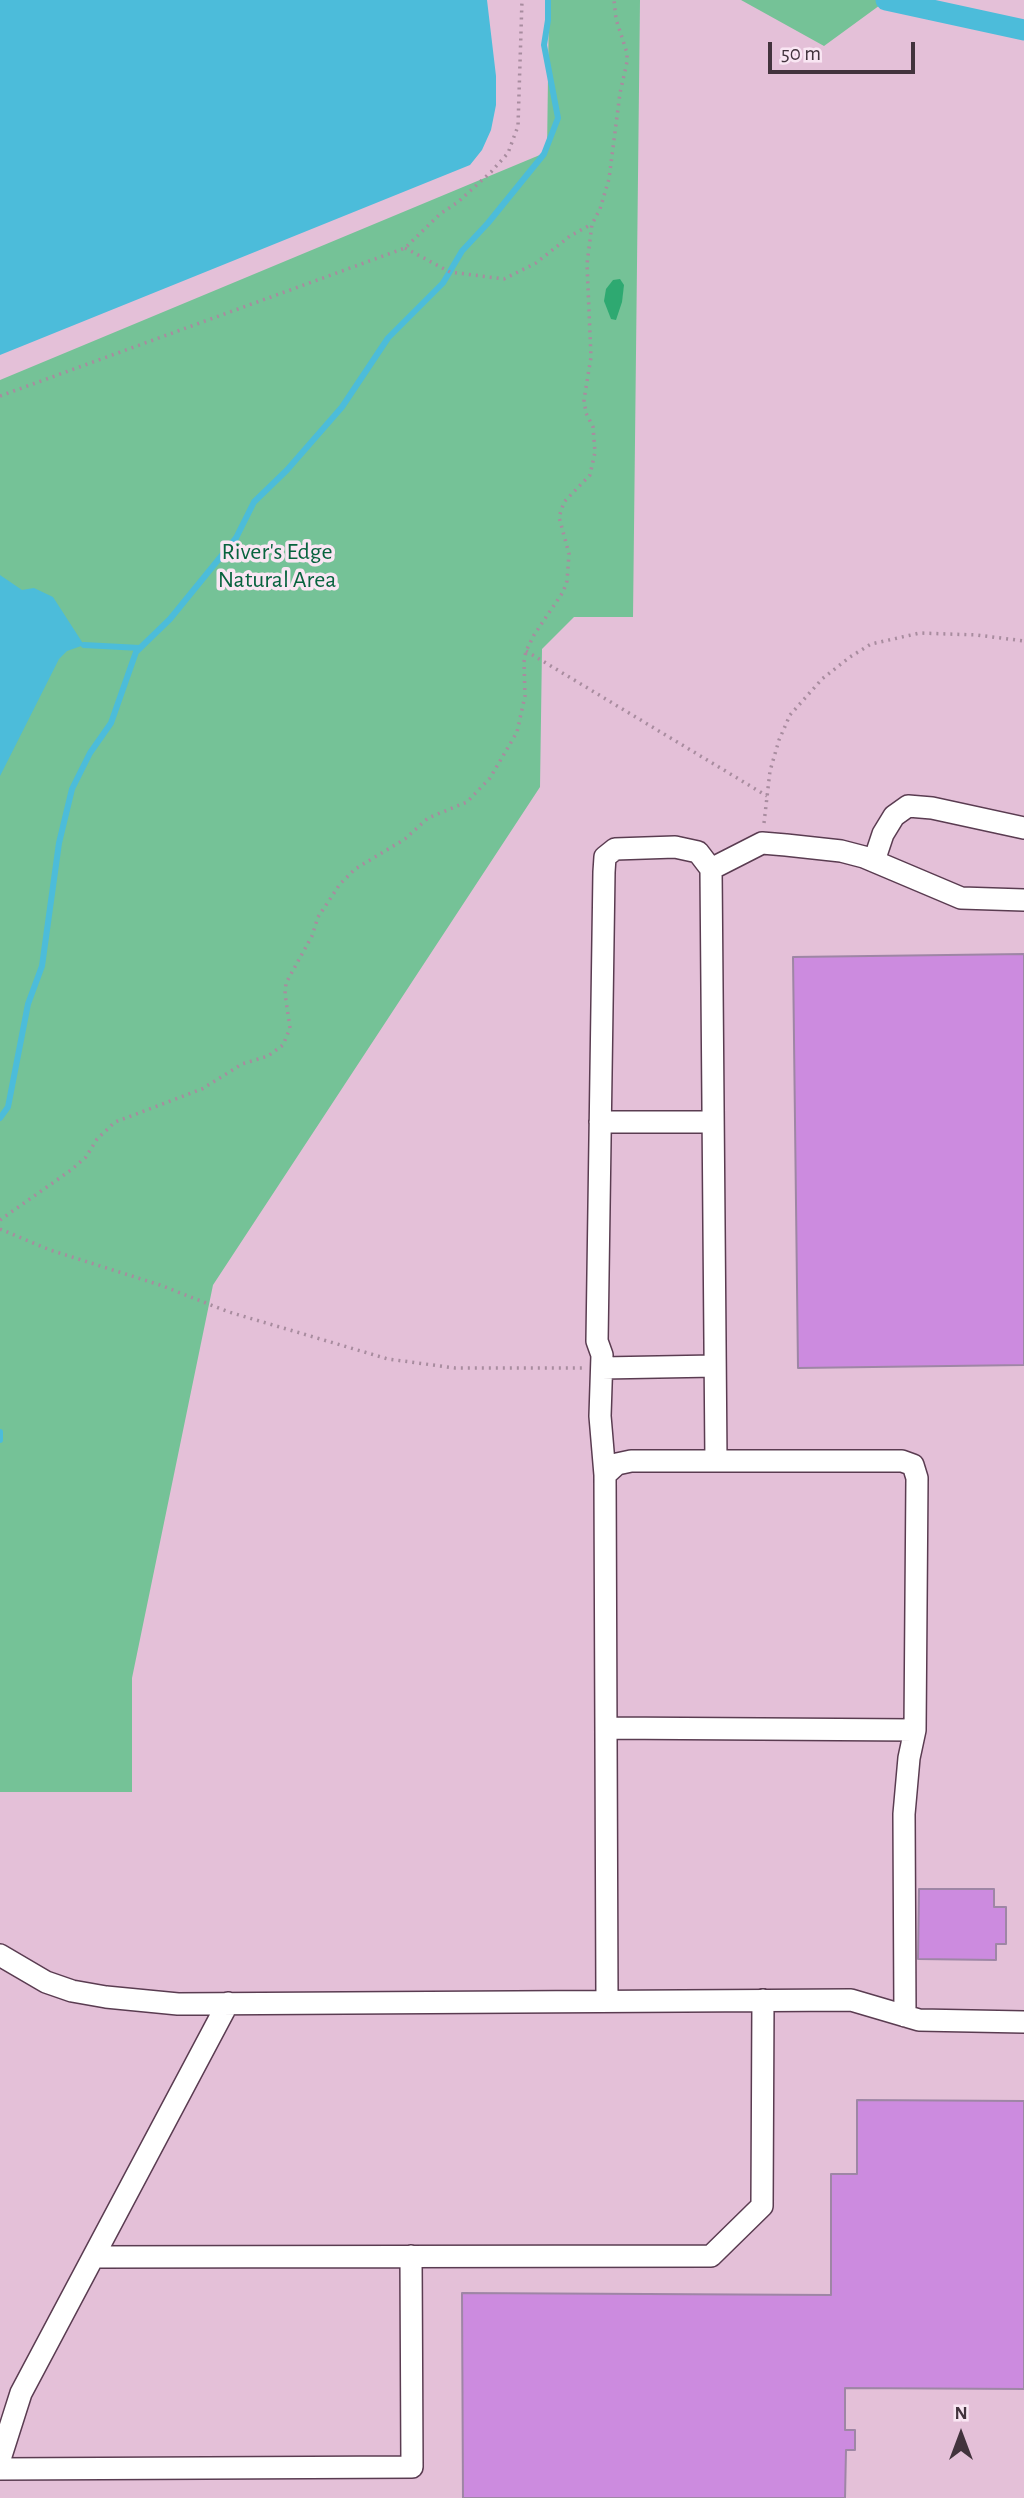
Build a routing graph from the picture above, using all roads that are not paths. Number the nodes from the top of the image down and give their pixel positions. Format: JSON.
{"nodes":[{"id":1,"x":1024,"y":828,"type":"edge"},
{"id":2,"x":874,"y":861,"type":"junction"},
{"id":3,"x":711,"y":869,"type":"junction"},
{"id":4,"x":1024,"y":900,"type":"edge"},
{"id":5,"x":600,"y":1122,"type":"junction"},
{"id":6,"x":713,"y":1122,"type":"junction"},
{"id":7,"x":715,"y":1366,"type":"junction"},
{"id":8,"x":602,"y":1368,"type":"junction"},
{"id":9,"x":716,"y":1461,"type":"junction"},
{"id":10,"x":605,"y":1475,"type":"junction"},
{"id":11,"x":606,"y":1728,"type":"junction"},
{"id":12,"x":915,"y":1730,"type":"junction"},
{"id":13,"x":0,"y":1955,"type":"edge"},
{"id":14,"x":763,"y":2000,"type":"junction"},
{"id":15,"x":607,"y":2001,"type":"junction"},
{"id":16,"x":228,"y":2003,"type":"junction"},
{"id":17,"x":905,"y":2016,"type":"junction"},
{"id":18,"x":1024,"y":2022,"type":"edge"},
{"id":19,"x":411,"y":2256,"type":"junction"},
{"id":20,"x":94,"y":2257,"type":"junction"},
{"id":21,"x":0,"y":2459,"type":"edge"},
{"id":22,"x":0,"y":2469,"type":"edge"}],
"edges":[{"from":1,"to":2,"type":"street"},
{"from":2,"to":3,"type":"street"},
{"from":2,"to":4,"type":"street"},
{"from":3,"to":5,"type":"street"},
{"from":3,"to":6,"type":"street"},
{"from":5,"to":6,"type":"street"},
{"from":5,"to":8,"type":"street"},
{"from":6,"to":7,"type":"street"},
{"from":7,"to":8,"type":"street"},
{"from":7,"to":9,"type":"street"},
{"from":8,"to":10,"type":"street"},
{"from":9,"to":10,"type":"street"},
{"from":9,"to":12,"type":"street"},
{"from":10,"to":11,"type":"street"},
{"from":11,"to":12,"type":"street"},
{"from":11,"to":15,"type":"street"},
{"from":12,"to":17,"type":"street"},
{"from":13,"to":16,"type":"street"},
{"from":14,"to":15,"type":"street"},
{"from":14,"to":17,"type":"street"},
{"from":14,"to":19,"type":"street"},
{"from":15,"to":16,"type":"street"},
{"from":16,"to":20,"type":"street"},
{"from":17,"to":18,"type":"street"},
{"from":19,"to":20,"type":"street"},
{"from":19,"to":22,"type":"street"},
{"from":20,"to":21,"type":"street"}]}
